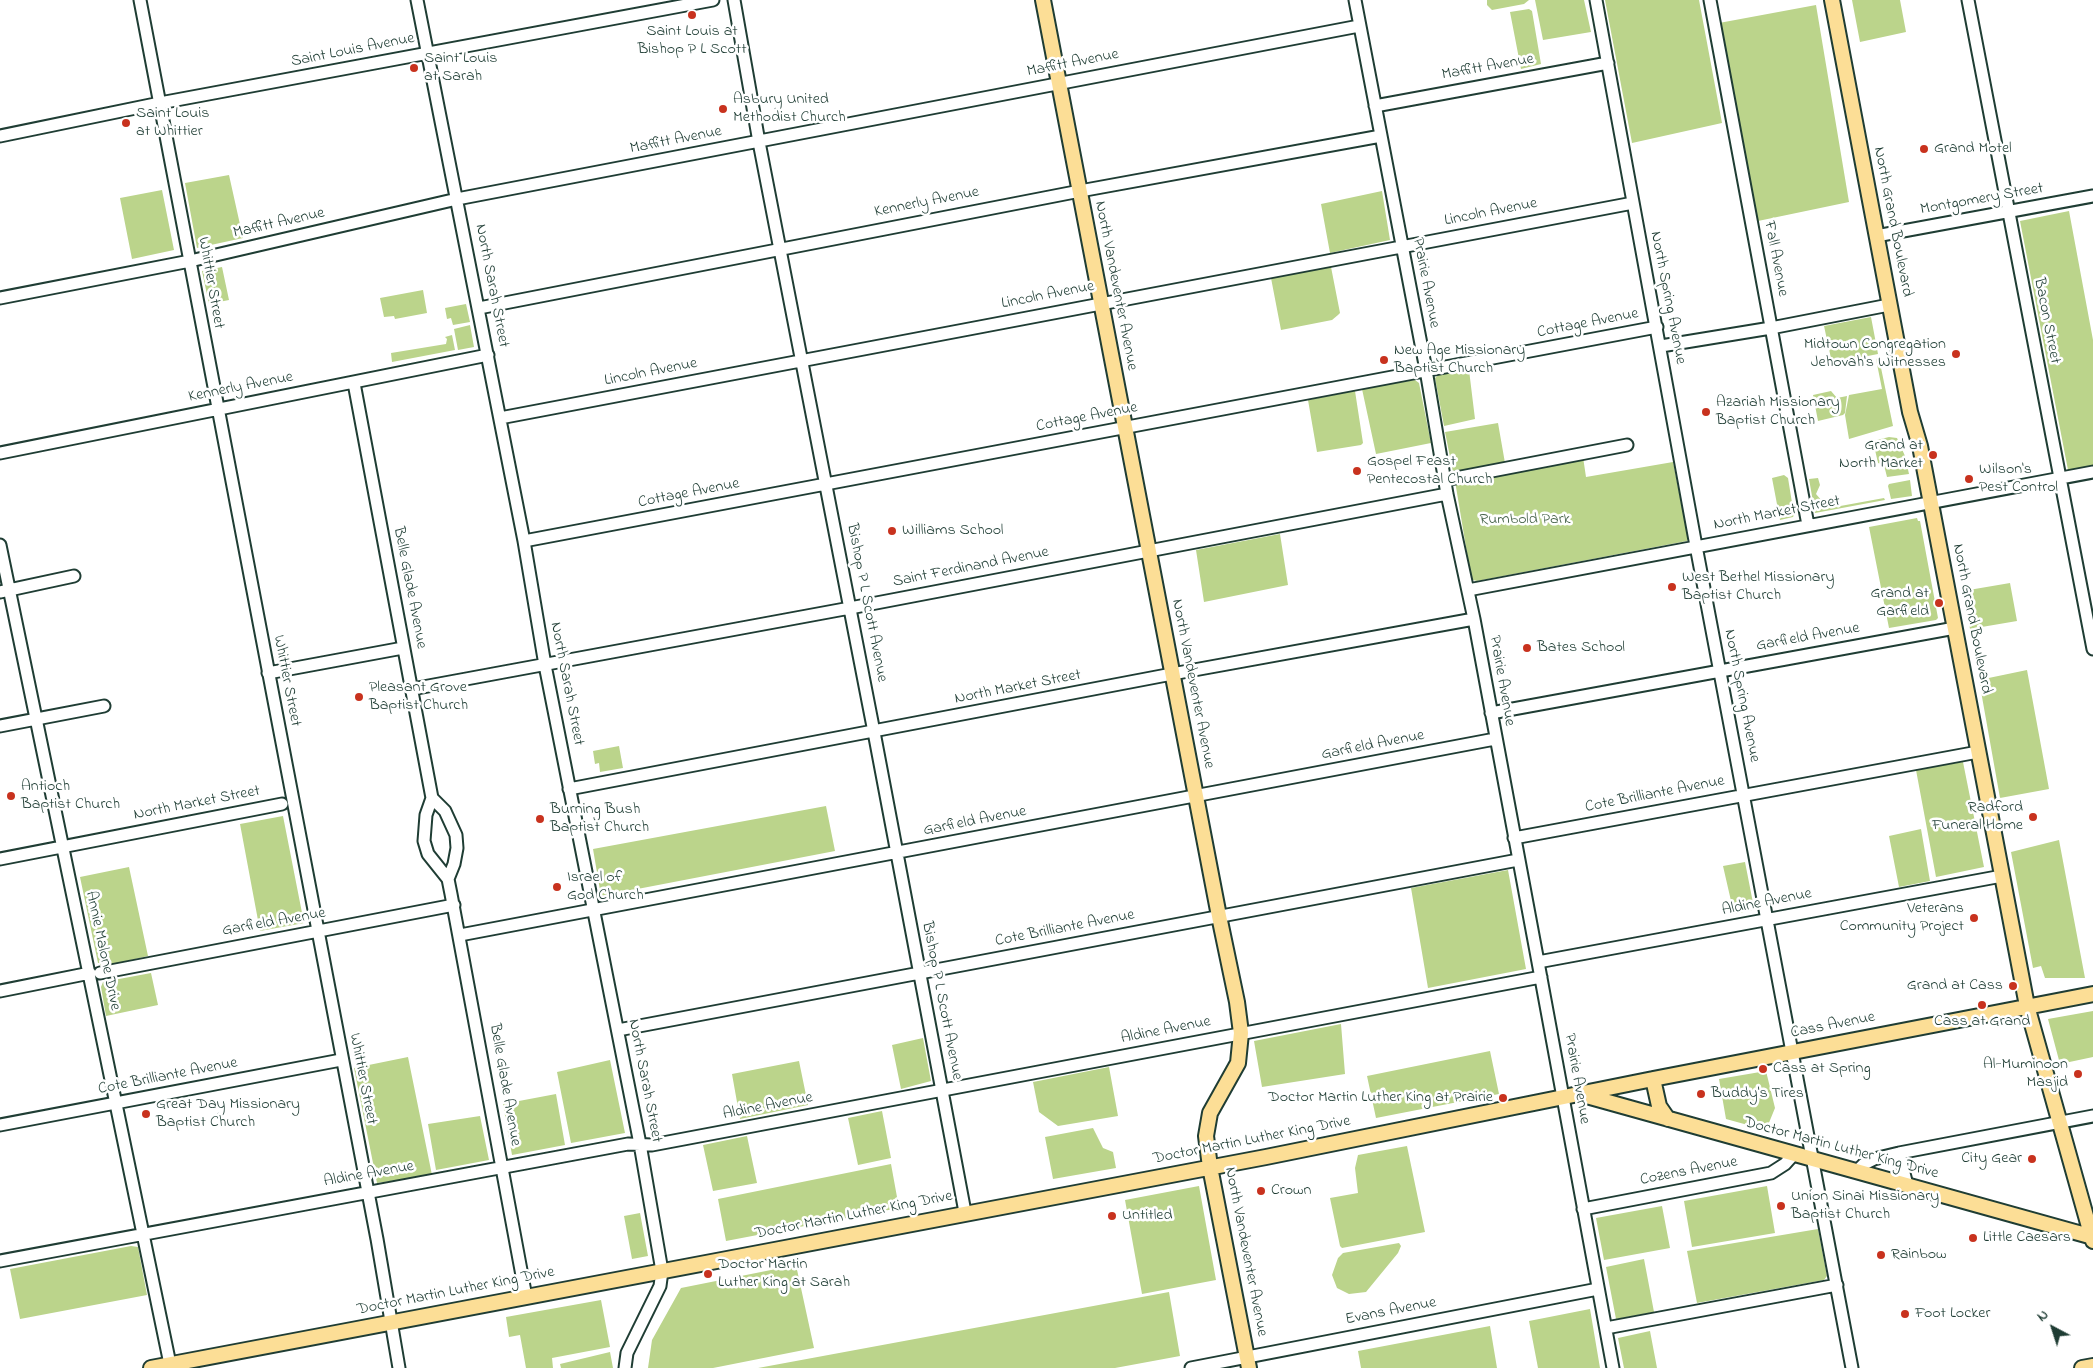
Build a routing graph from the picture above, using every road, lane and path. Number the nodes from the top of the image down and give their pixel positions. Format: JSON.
{"nodes":[{"id":1,"x":140,"y":0,"type":"edge"},
{"id":2,"x":418,"y":0,"type":"edge"},
{"id":3,"x":713,"y":0,"type":"edge"},
{"id":4,"x":734,"y":0,"type":"edge"},
{"id":5,"x":1043,"y":0,"type":"edge"},
{"id":6,"x":1355,"y":0,"type":"edge"},
{"id":7,"x":1596,"y":0,"type":"edge"},
{"id":8,"x":1710,"y":0,"type":"edge"},
{"id":9,"x":1832,"y":0,"type":"edge"},
{"id":10,"x":1968,"y":0,"type":"edge"},
{"id":11,"x":1360,"y":26,"type":"junction"},
{"id":12,"x":428,"y":53,"type":"junction"},
{"id":13,"x":1608,"y":63,"type":"junction"},
{"id":14,"x":1059,"y":83,"type":"junction"},
{"id":15,"x":160,"y":104,"type":"junction"},
{"id":16,"x":1375,"y":106,"type":"junction"},
{"id":17,"x":0,"y":136,"type":"edge"},
{"id":18,"x":1381,"y":136,"type":"junction"},
{"id":19,"x":759,"y":142,"type":"junction"},
{"id":20,"x":1080,"y":191,"type":"junction"},
{"id":21,"x":2093,"y":196,"type":"edge"},
{"id":22,"x":457,"y":199,"type":"junction"},
{"id":23,"x":1633,"y":203,"type":"junction"},
{"id":24,"x":2008,"y":211,"type":"junction"},
{"id":25,"x":1876,"y":236,"type":"junction"},
{"id":26,"x":1402,"y":246,"type":"junction"},
{"id":27,"x":780,"y":248,"type":"junction"},
{"id":28,"x":190,"y":261,"type":"junction"},
{"id":29,"x":0,"y":298,"type":"edge"},
{"id":30,"x":1101,"y":303,"type":"junction"},
{"id":31,"x":1890,"y":305,"type":"junction"},
{"id":32,"x":479,"y":308,"type":"junction"},
{"id":33,"x":1657,"y":327,"type":"junction"},
{"id":34,"x":1772,"y":328,"type":"junction"},
{"id":35,"x":1661,"y":346,"type":"junction"},
{"id":36,"x":488,"y":355,"type":"junction"},
{"id":37,"x":802,"y":360,"type":"junction"},
{"id":38,"x":1426,"y":370,"type":"junction"},
{"id":39,"x":354,"y":383,"type":"junction"},
{"id":40,"x":217,"y":409,"type":"junction"},
{"id":41,"x":500,"y":418,"type":"junction"},
{"id":42,"x":1125,"y":428,"type":"junction"},
{"id":43,"x":1627,"y":445,"type":"dead end"},
{"id":44,"x":0,"y":453,"type":"edge"},
{"id":45,"x":2093,"y":472,"type":"edge"},
{"id":46,"x":2060,"y":477,"type":"junction"},
{"id":47,"x":1445,"y":480,"type":"junction"},
{"id":48,"x":826,"y":485,"type":"junction"},
{"id":49,"x":1447,"y":494,"type":"junction"},
{"id":50,"x":1931,"y":502,"type":"junction"},
{"id":51,"x":1808,"y":525,"type":"junction"},
{"id":52,"x":524,"y":541,"type":"junction"},
{"id":53,"x":0,"y":545,"type":"edge"},
{"id":54,"x":1696,"y":546,"type":"junction"},
{"id":55,"x":1149,"y":551,"type":"junction"},
{"id":56,"x":74,"y":576,"type":"dead end"},
{"id":57,"x":1468,"y":590,"type":"junction"},
{"id":58,"x":5,"y":591,"type":"edge"},
{"id":59,"x":850,"y":608,"type":"junction"},
{"id":60,"x":1474,"y":620,"type":"junction"},
{"id":61,"x":1955,"y":628,"type":"junction"},
{"id":62,"x":403,"y":648,"type":"junction"},
{"id":63,"x":2093,"y":649,"type":"edge"},
{"id":64,"x":545,"y":665,"type":"junction"},
{"id":65,"x":1719,"y":671,"type":"junction"},
{"id":66,"x":268,"y":674,"type":"junction"},
{"id":67,"x":1172,"y":674,"type":"junction"},
{"id":68,"x":412,"y":689,"type":"junction"},
{"id":69,"x":104,"y":706,"type":"dead end"},
{"id":70,"x":1491,"y":713,"type":"junction"},
{"id":71,"x":36,"y":719,"type":"junction"},
{"id":72,"x":0,"y":726,"type":"edge"},
{"id":73,"x":874,"y":732,"type":"junction"},
{"id":74,"x":1495,"y":739,"type":"junction"},
{"id":75,"x":1978,"y":752,"type":"junction"},
{"id":76,"x":569,"y":789,"type":"junction"},
{"id":77,"x":1743,"y":795,"type":"junction"},
{"id":78,"x":1196,"y":796,"type":"junction"},
{"id":79,"x":432,"y":798,"type":"junction"},
{"id":80,"x":282,"y":804,"type":"dead end"},
{"id":81,"x":1514,"y":838,"type":"junction"},
{"id":82,"x":62,"y":847,"type":"junction"},
{"id":83,"x":897,"y":853,"type":"junction"},
{"id":84,"x":0,"y":859,"type":"edge"},
{"id":85,"x":1518,"y":860,"type":"junction"},
{"id":86,"x":2002,"y":876,"type":"junction"},
{"id":87,"x":448,"y":879,"type":"junction"},
{"id":88,"x":454,"y":905,"type":"junction"},
{"id":89,"x":593,"y":910,"type":"junction"},
{"id":90,"x":1219,"y":916,"type":"junction"},
{"id":91,"x":1767,"y":920,"type":"junction"},
{"id":92,"x":317,"y":932,"type":"junction"},
{"id":93,"x":460,"y":935,"type":"junction"},
{"id":94,"x":1538,"y":962,"type":"junction"},
{"id":95,"x":95,"y":973,"type":"junction"},
{"id":96,"x":919,"y":974,"type":"junction"},
{"id":97,"x":1541,"y":977,"type":"junction"},
{"id":98,"x":0,"y":991,"type":"edge"},
{"id":99,"x":2093,"y":994,"type":"edge"},
{"id":100,"x":2027,"y":1006,"type":"junction"},
{"id":101,"x":618,"y":1030,"type":"junction"},
{"id":102,"x":1241,"y":1034,"type":"junction"},
{"id":103,"x":1793,"y":1052,"type":"junction"},
{"id":104,"x":342,"y":1060,"type":"junction"},
{"id":105,"x":1653,"y":1079,"type":"junction"},
{"id":106,"x":942,"y":1090,"type":"junction"},
{"id":107,"x":1579,"y":1094,"type":"junction"},
{"id":108,"x":1562,"y":1097,"type":"junction"},
{"id":109,"x":116,"y":1103,"type":"junction"},
{"id":110,"x":2093,"y":1116,"type":"edge"},
{"id":111,"x":1668,"y":1119,"type":"junction"},
{"id":112,"x":2060,"y":1123,"type":"junction"},
{"id":113,"x":0,"y":1125,"type":"edge"},
{"id":114,"x":640,"y":1144,"type":"junction"},
{"id":115,"x":1899,"y":1153,"type":"junction"},
{"id":116,"x":1794,"y":1154,"type":"junction"},
{"id":117,"x":1812,"y":1158,"type":"junction"},
{"id":118,"x":1210,"y":1167,"type":"junction"},
{"id":119,"x":503,"y":1168,"type":"junction"},
{"id":120,"x":1857,"y":1171,"type":"junction"},
{"id":121,"x":1907,"y":1185,"type":"junction"},
{"id":122,"x":367,"y":1192,"type":"junction"},
{"id":123,"x":1584,"y":1209,"type":"junction"},
{"id":124,"x":965,"y":1212,"type":"junction"},
{"id":125,"x":143,"y":1234,"type":"junction"},
{"id":126,"x":2093,"y":1238,"type":"edge"},
{"id":127,"x":0,"y":1261,"type":"edge"},
{"id":128,"x":662,"y":1271,"type":"junction"},
{"id":129,"x":1837,"y":1285,"type":"junction"},
{"id":130,"x":1598,"y":1289,"type":"junction"},
{"id":131,"x":526,"y":1297,"type":"junction"},
{"id":132,"x":391,"y":1322,"type":"junction"},
{"id":133,"x":1606,"y":1328,"type":"junction"},
{"id":134,"x":1248,"y":1362,"type":"edge"},
{"id":135,"x":170,"y":1364,"type":"junction"},
{"id":136,"x":2093,"y":1366,"type":"edge"},
{"id":137,"x":151,"y":1368,"type":"edge"},
{"id":138,"x":400,"y":1368,"type":"edge"},
{"id":139,"x":625,"y":1368,"type":"edge"},
{"id":140,"x":1191,"y":1368,"type":"edge"},
{"id":141,"x":1613,"y":1368,"type":"edge"},
{"id":142,"x":1852,"y":1368,"type":"edge"},
{"id":143,"x":2082,"y":1368,"type":"edge"}],
"edges":[{"from":1,"to":15,"type":"street","name":"Whittier Street"},
{"from":2,"to":12,"type":"street","name":"North Sarah Street"},
{"from":3,"to":12,"type":"street","name":"Saint Louis Avenue"},
{"from":4,"to":19,"type":"street","name":"Bishop P L Scott Avenue"},
{"from":5,"to":14,"type":"main road","name":"North Vandeventer Avenue"},
{"from":6,"to":11,"type":"street","name":"Prairie Avenue"},
{"from":7,"to":13,"type":"street","name":"North Spring Avenue"},
{"from":8,"to":34,"type":"street","name":"Fall Avenue"},
{"from":9,"to":25,"type":"main road","name":"North Grand Boulevard"},
{"from":10,"to":24,"type":"street","name":"Bacon Street"},
{"from":11,"to":14,"type":"street","name":"Maffitt Avenue"},
{"from":11,"to":16,"type":"street","name":"Prairie Avenue"},
{"from":12,"to":15,"type":"street","name":"Saint Louis Avenue"},
{"from":12,"to":22,"type":"street","name":"North Sarah Street"},
{"from":13,"to":16,"type":"street","name":"Maffitt Avenue"},
{"from":13,"to":23,"type":"street","name":"North Spring Avenue"},
{"from":14,"to":19,"type":"street","name":"Maffitt Avenue"},
{"from":14,"to":20,"type":"main road","name":"North Vandeventer Avenue"},
{"from":15,"to":17,"type":"street","name":"Saint Louis Avenue"},
{"from":15,"to":28,"type":"street","name":"Whittier Street"},
{"from":16,"to":18,"type":"street","name":"Prairie Avenue"},
{"from":18,"to":20,"type":"street","name":"Kennerly Avenue"},
{"from":18,"to":26,"type":"street","name":"Prairie Avenue"},
{"from":19,"to":22,"type":"street","name":"Maffitt Avenue"},
{"from":19,"to":27,"type":"street","name":"Bishop P L Scott Avenue"},
{"from":20,"to":27,"type":"street","name":"Kennerly Avenue"},
{"from":20,"to":30,"type":"main road","name":"North Vandeventer Avenue"},
{"from":21,"to":24,"type":"street","name":"Montgomery Street"},
{"from":22,"to":28,"type":"street","name":"Maffitt Avenue"},
{"from":22,"to":32,"type":"street","name":"North Sarah Street"},
{"from":23,"to":26,"type":"street","name":"Lincoln Avenue"},
{"from":23,"to":33,"type":"street","name":"North Spring Avenue"},
{"from":24,"to":25,"type":"street","name":"Montgomery Street"},
{"from":24,"to":46,"type":"street","name":"Bacon Street"},
{"from":25,"to":31,"type":"main road","name":"North Grand Boulevard"},
{"from":26,"to":30,"type":"street","name":"Lincoln Avenue"},
{"from":26,"to":38,"type":"street","name":"Prairie Avenue"},
{"from":27,"to":32,"type":"street","name":"Kennerly Avenue"},
{"from":27,"to":37,"type":"street","name":"Bishop P L Scott Avenue"},
{"from":28,"to":29,"type":"street","name":"Maffitt Avenue"},
{"from":28,"to":40,"type":"street","name":"Whittier Street"},
{"from":30,"to":37,"type":"street","name":"Lincoln Avenue"},
{"from":30,"to":42,"type":"main road","name":"North Vandeventer Avenue"},
{"from":31,"to":34,"type":"street"},
{"from":31,"to":50,"type":"main road","name":"North Grand Boulevard"},
{"from":32,"to":36,"type":"street","name":"North Sarah Street"},
{"from":33,"to":35,"type":"street","name":"North Spring Avenue"},
{"from":33,"to":38,"type":"street","name":"Cottage Avenue"},
{"from":34,"to":35,"type":"street"},
{"from":34,"to":51,"type":"street","name":"Fall Avenue"},
{"from":35,"to":54,"type":"street","name":"North Spring Avenue"},
{"from":36,"to":39,"type":"street","name":"Kennerly Avenue"},
{"from":36,"to":41,"type":"street","name":"North Sarah Street"},
{"from":37,"to":41,"type":"street","name":"Lincoln Avenue"},
{"from":37,"to":48,"type":"street","name":"Bishop P L Scott Avenue"},
{"from":38,"to":42,"type":"street","name":"Cottage Avenue"},
{"from":38,"to":47,"type":"street","name":"Prairie Avenue"},
{"from":39,"to":40,"type":"street","name":"Kennerly Avenue"},
{"from":39,"to":62,"type":"street","name":"Belle Glade Avenue"},
{"from":40,"to":44,"type":"street","name":"Kennerly Avenue"},
{"from":40,"to":66,"type":"street","name":"Whittier Street"},
{"from":41,"to":52,"type":"street","name":"North Sarah Street"},
{"from":42,"to":48,"type":"street","name":"Cottage Avenue"},
{"from":42,"to":55,"type":"main road","name":"North Vandeventer Avenue"},
{"from":43,"to":47,"type":"street"},
{"from":45,"to":46,"type":"street","name":"North Market Street"},
{"from":46,"to":50,"type":"street","name":"North Market Street"},
{"from":46,"to":63,"type":"street","name":"Bacon Street"},
{"from":47,"to":49,"type":"street","name":"Prairie Avenue"},
{"from":48,"to":52,"type":"street","name":"Cottage Avenue"},
{"from":48,"to":59,"type":"street","name":"Bishop P L Scott Avenue"},
{"from":49,"to":55,"type":"street","name":"Saint Ferdinand Avenue"},
{"from":49,"to":57,"type":"street","name":"Prairie Avenue"},
{"from":50,"to":51,"type":"street","name":"North Market Street"},
{"from":50,"to":61,"type":"main road","name":"North Grand Boulevard"},
{"from":51,"to":54,"type":"street","name":"North Market Street"},
{"from":52,"to":64,"type":"street","name":"North Sarah Street"},
{"from":53,"to":58,"type":"street","name":"Annie Malone Drive"},
{"from":54,"to":57,"type":"street","name":"North Market Street"},
{"from":54,"to":65,"type":"street","name":"North Spring Avenue"},
{"from":55,"to":59,"type":"street","name":"Saint Ferdinand Avenue"},
{"from":55,"to":67,"type":"main road","name":"North Vandeventer Avenue"},
{"from":56,"to":58,"type":"street"},
{"from":57,"to":60,"type":"street","name":"Prairie Avenue"},
{"from":58,"to":71,"type":"street","name":"Annie Malone Drive"},
{"from":59,"to":64,"type":"street","name":"Saint Ferdinand Avenue"},
{"from":59,"to":73,"type":"street","name":"Bishop P L Scott Avenue"},
{"from":60,"to":67,"type":"street","name":"North Market Street"},
{"from":60,"to":70,"type":"street","name":"Prairie Avenue"},
{"from":61,"to":65,"type":"street","name":"Garfield Avenue"},
{"from":61,"to":75,"type":"main road","name":"North Grand Boulevard"},
{"from":62,"to":66,"type":"street"},
{"from":62,"to":68,"type":"street","name":"Belle Glade Avenue"},
{"from":64,"to":68,"type":"street","name":"Saint Ferdinand Avenue"},
{"from":64,"to":76,"type":"street","name":"North Sarah Street"},
{"from":65,"to":70,"type":"street","name":"Garfield Avenue"},
{"from":65,"to":77,"type":"street","name":"North Spring Avenue"},
{"from":66,"to":92,"type":"street","name":"Whittier Street"},
{"from":67,"to":73,"type":"street","name":"North Market Street"},
{"from":67,"to":78,"type":"main road","name":"North Vandeventer Avenue"},
{"from":68,"to":79,"type":"street","name":"Belle Glade Avenue"},
{"from":69,"to":71,"type":"street"},
{"from":70,"to":74,"type":"street","name":"Prairie Avenue"},
{"from":71,"to":72,"type":"street"},
{"from":71,"to":82,"type":"street","name":"Annie Malone Drive"},
{"from":73,"to":76,"type":"street","name":"North Market Street"},
{"from":73,"to":83,"type":"street","name":"Bishop P L Scott Avenue"},
{"from":74,"to":78,"type":"street","name":"Garfield Avenue"},
{"from":74,"to":81,"type":"street","name":"Prairie Avenue"},
{"from":75,"to":77,"type":"street","name":"Cote Brilliante Avenue"},
{"from":75,"to":86,"type":"main road","name":"North Grand Boulevard"},
{"from":76,"to":89,"type":"street","name":"North Sarah Street"},
{"from":77,"to":81,"type":"street","name":"Cote Brilliante Avenue"},
{"from":77,"to":91,"type":"street","name":"North Spring Avenue"},
{"from":78,"to":83,"type":"street","name":"Garfield Avenue"},
{"from":78,"to":90,"type":"main road","name":"North Vandeventer Avenue"},
{"from":79,"to":87,"type":"street","name":"Belle Glade Avenue"},
{"from":79,"to":87,"type":"street","name":"Belle Glade Avenue"},
{"from":80,"to":82,"type":"street","name":"North Market Street"},
{"from":81,"to":85,"type":"street","name":"Prairie Avenue"},
{"from":82,"to":84,"type":"street","name":"North Market Street"},
{"from":82,"to":95,"type":"street","name":"Annie Malone Drive"},
{"from":83,"to":89,"type":"street","name":"Garfield Avenue"},
{"from":83,"to":96,"type":"street","name":"Bishop P L Scott Avenue"},
{"from":85,"to":90,"type":"street","name":"Cote Brilliante Avenue"},
{"from":85,"to":94,"type":"street","name":"Prairie Avenue"},
{"from":86,"to":91,"type":"street","name":"Aldine Avenue"},
{"from":86,"to":100,"type":"main road","name":"North Grand Boulevard"},
{"from":87,"to":88,"type":"street","name":"Belle Glade Avenue"},
{"from":88,"to":92,"type":"street","name":"Garfield Avenue"},
{"from":88,"to":93,"type":"street","name":"Belle Glade Avenue"},
{"from":89,"to":93,"type":"street","name":"Garfield Avenue"},
{"from":89,"to":101,"type":"street","name":"North Sarah Street"},
{"from":90,"to":96,"type":"street","name":"Cote Brilliante Avenue"},
{"from":90,"to":102,"type":"main road","name":"North Vandeventer Avenue"},
{"from":91,"to":94,"type":"street","name":"Aldine Avenue"},
{"from":91,"to":103,"type":"street","name":"North Spring Avenue"},
{"from":92,"to":95,"type":"street","name":"Garfield Avenue"},
{"from":92,"to":104,"type":"street","name":"Whittier Street"},
{"from":93,"to":119,"type":"street","name":"Belle Glade Avenue"},
{"from":94,"to":97,"type":"street","name":"Prairie Avenue"},
{"from":95,"to":98,"type":"street","name":"Garfield Avenue"},
{"from":95,"to":109,"type":"street","name":"Annie Malone Drive"},
{"from":96,"to":101,"type":"street","name":"Cote Brilliante Avenue"},
{"from":96,"to":106,"type":"street","name":"Bishop P L Scott Avenue"},
{"from":97,"to":102,"type":"street","name":"Aldine Avenue"},
{"from":97,"to":108,"type":"street","name":"Prairie Avenue"},
{"from":99,"to":100,"type":"main road","name":"Cass Avenue"},
{"from":100,"to":103,"type":"main road","name":"Cass Avenue"},
{"from":100,"to":112,"type":"main road","name":"North Grand Boulevard"},
{"from":101,"to":114,"type":"street","name":"North Sarah Street"},
{"from":102,"to":106,"type":"street","name":"Aldine Avenue"},
{"from":102,"to":118,"type":"main road","name":"North Vandeventer Avenue"},
{"from":103,"to":105,"type":"main road","name":"Cass Avenue"},
{"from":103,"to":117,"type":"street","name":"North Spring Avenue"},
{"from":104,"to":109,"type":"street","name":"Cote Brilliante Avenue"},
{"from":104,"to":122,"type":"street","name":"Whittier Street"},
{"from":105,"to":107,"type":"main road","name":"Cass Avenue"},
{"from":105,"to":111,"type":"main road"},
{"from":106,"to":114,"type":"street","name":"Aldine Avenue"},
{"from":106,"to":124,"type":"street","name":"Bishop P L Scott Avenue"},
{"from":107,"to":108,"type":"main road","name":"Doctor Martin Luther King Drive"},
{"from":107,"to":111,"type":"main road","name":"Doctor Martin Luther King Drive"},
{"from":108,"to":118,"type":"main road","name":"Doctor Martin Luther King Drive"},
{"from":108,"to":123,"type":"street","name":"Prairie Avenue"},
{"from":109,"to":113,"type":"street","name":"Cote Brilliante Avenue"},
{"from":109,"to":125,"type":"street","name":"Annie Malone Drive"},
{"from":110,"to":112,"type":"street"},
{"from":111,"to":116,"type":"main road","name":"Doctor Martin Luther King Drive"},
{"from":112,"to":115,"type":"street"},
{"from":112,"to":126,"type":"main road","name":"North Grand Boulevard"},
{"from":114,"to":119,"type":"street","name":"Aldine Avenue"},
{"from":114,"to":128,"type":"street","name":"North Sarah Street"},
{"from":115,"to":120,"type":"street"},
{"from":115,"to":121,"type":"street"},
{"from":116,"to":117,"type":"main road","name":"Doctor Martin Luther King Drive"},
{"from":116,"to":123,"type":"street","name":"Cozens Avenue"},
{"from":117,"to":120,"type":"main road","name":"Doctor Martin Luther King Drive"},
{"from":117,"to":129,"type":"street","name":"North Spring Avenue"},
{"from":118,"to":124,"type":"main road","name":"Doctor Martin Luther King Drive"},
{"from":118,"to":134,"type":"main road","name":"North Vandeventer Avenue"},
{"from":119,"to":122,"type":"street","name":"Aldine Avenue"},
{"from":119,"to":131,"type":"street","name":"Belle Glade Avenue"},
{"from":120,"to":121,"type":"main road","name":"Doctor Martin Luther King Drive"},
{"from":121,"to":126,"type":"main road","name":"Doctor Martin Luther King Drive"},
{"from":122,"to":125,"type":"street","name":"Aldine Avenue"},
{"from":122,"to":132,"type":"street","name":"Whittier Street"},
{"from":123,"to":130,"type":"street","name":"Prairie Avenue"},
{"from":124,"to":128,"type":"main road","name":"Doctor Martin Luther King Drive"},
{"from":125,"to":127,"type":"street","name":"Aldine Avenue"},
{"from":125,"to":135,"type":"street","name":"Annie Malone Drive"},
{"from":128,"to":131,"type":"main road","name":"Doctor Martin Luther King Drive"},
{"from":128,"to":139,"type":"street","name":"North Sarah Street"},
{"from":129,"to":133,"type":"street"},
{"from":129,"to":142,"type":"street","name":"North Spring Avenue"},
{"from":130,"to":133,"type":"street","name":"Prairie Avenue"},
{"from":130,"to":134,"type":"street","name":"Evans Avenue"},
{"from":131,"to":132,"type":"main road","name":"Doctor Martin Luther King Drive"},
{"from":132,"to":135,"type":"main road","name":"Doctor Martin Luther King Drive"},
{"from":132,"to":138,"type":"street","name":"Whittier Street"},
{"from":133,"to":141,"type":"street","name":"Prairie Avenue"},
{"from":134,"to":140,"type":"street","name":"Evans Avenue"},
{"from":135,"to":137,"type":"main road","name":"Doctor Martin Luther King Drive"},
{"from":136,"to":143,"type":"main road"}]}
